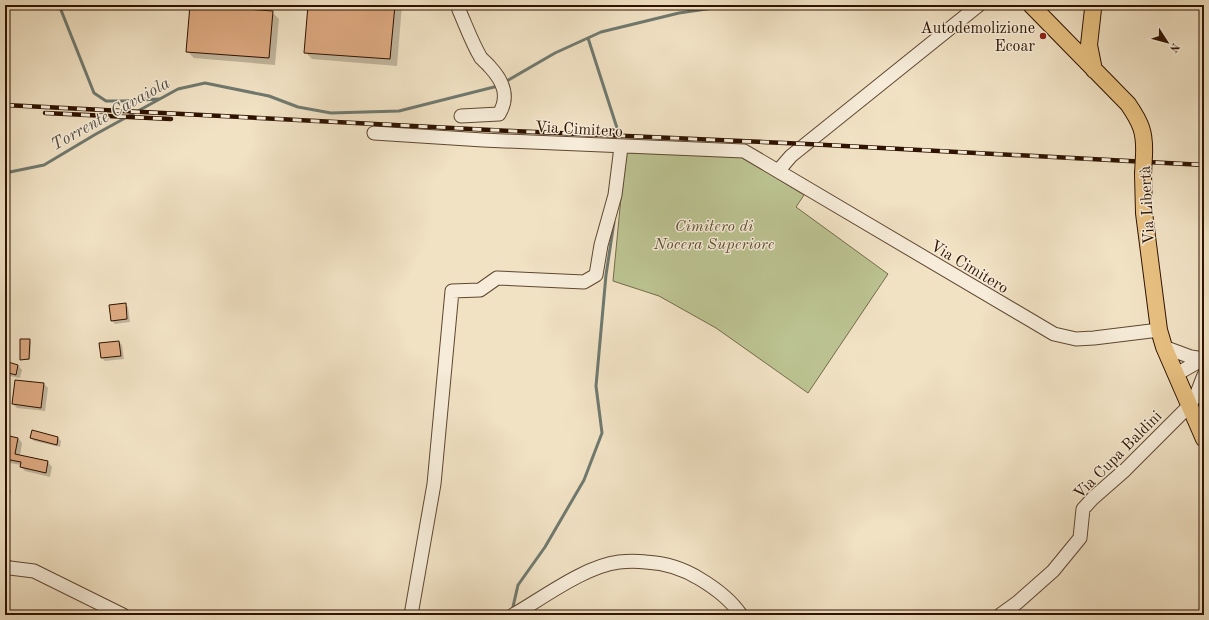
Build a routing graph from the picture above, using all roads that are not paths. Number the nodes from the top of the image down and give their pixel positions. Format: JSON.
{"nodes":[{"id":1,"x":458,"y":5,"type":"edge"},
{"id":2,"x":979,"y":5,"type":"edge"},
{"id":3,"x":1031,"y":5,"type":"edge"},
{"id":4,"x":1094,"y":7,"type":"edge"},
{"id":5,"x":1063,"y":37,"type":"junction"},
{"id":6,"x":1094,"y":70,"type":"junction"},
{"id":7,"x":461,"y":116,"type":"dead end"},
{"id":8,"x":374,"y":133,"type":"dead end"},
{"id":9,"x":621,"y":147,"type":"junction"},
{"id":10,"x":778,"y":171,"type":"junction"},
{"id":11,"x":1159,"y":330,"type":"junction"},
{"id":12,"x":1164,"y":347,"type":"junction"},
{"id":13,"x":1204,"y":362,"type":"edge"},
{"id":14,"x":1175,"y":375,"type":"junction"},
{"id":15,"x":1204,"y":375,"type":"edge"},
{"id":16,"x":1189,"y":406,"type":"junction"},
{"id":17,"x":1204,"y":439,"type":"edge"},
{"id":18,"x":5,"y":566,"type":"edge"},
{"id":19,"x":123,"y":615,"type":"edge"},
{"id":20,"x":411,"y":615,"type":"edge"},
{"id":21,"x":514,"y":615,"type":"edge"},
{"id":22,"x":741,"y":615,"type":"edge"},
{"id":23,"x":1000,"y":615,"type":"edge"}],
"edges":[{"from":1,"to":7,"type":"street"},
{"from":2,"to":10,"type":"street"},
{"from":3,"to":5,"type":"main road","name":"Via Libertà"},
{"from":4,"to":5,"type":"main road"},
{"from":4,"to":6,"type":"main road"},
{"from":5,"to":6,"type":"main road","name":"Via Libertà"},
{"from":6,"to":11,"type":"main road","name":"Via Libertà","bridge":true},
{"from":8,"to":9,"type":"street","name":"Via Cimitero"},
{"from":9,"to":10,"type":"street","name":"Via Cimitero"},
{"from":9,"to":20,"type":"street"},
{"from":10,"to":11,"type":"street","name":"Via Cimitero"},
{"from":11,"to":12,"type":"main road","name":"Via Libertà"},
{"from":12,"to":13,"type":"street"},
{"from":12,"to":14,"type":"main road","name":"Via Libertà"},
{"from":13,"to":14,"type":"street"},
{"from":14,"to":16,"type":"main road","name":"Via Libertà"},
{"from":15,"to":16,"type":"street","name":"Via Cupa Baldini"},
{"from":16,"to":17,"type":"main road","name":"Via Libertà"},
{"from":16,"to":23,"type":"street","name":"Via Cupa Baldini"},
{"from":18,"to":19,"type":"street"},
{"from":21,"to":22,"type":"street"}]}
